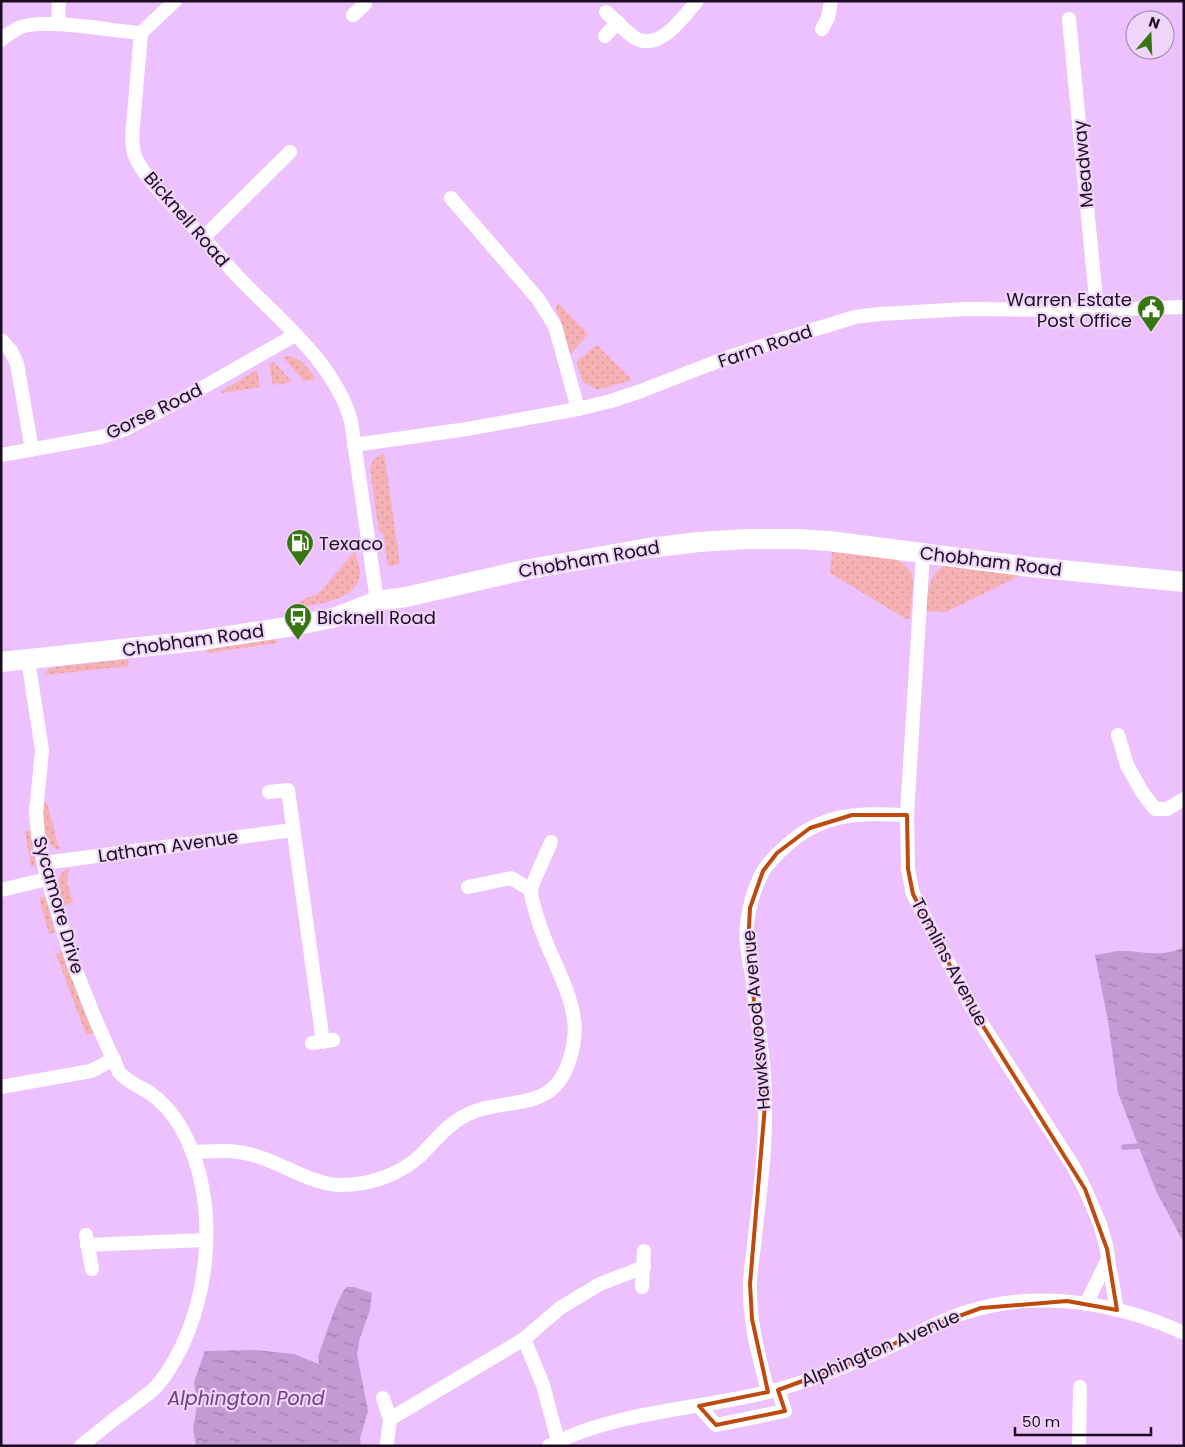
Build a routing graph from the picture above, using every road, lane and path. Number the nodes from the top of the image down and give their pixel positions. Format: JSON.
{"nodes":[{"id":1,"x":59,"y":1,"type":"edge"},
{"id":2,"x":175,"y":1,"type":"edge"},
{"id":3,"x":697,"y":1,"type":"edge"},
{"id":4,"x":831,"y":1,"type":"edge"},
{"id":5,"x":367,"y":6,"type":"edge"},
{"id":6,"x":606,"y":12,"type":"dead end"},
{"id":7,"x":353,"y":16,"type":"dead end"},
{"id":8,"x":1069,"y":18,"type":"dead end"},
{"id":9,"x":618,"y":22,"type":"junction"},
{"id":10,"x":58,"y":24,"type":"junction"},
{"id":11,"x":822,"y":29,"type":"dead end"},
{"id":12,"x":141,"y":33,"type":"junction"},
{"id":13,"x":605,"y":36,"type":"dead end"},
{"id":14,"x":1,"y":40,"type":"edge"},
{"id":15,"x":290,"y":152,"type":"dead end"},
{"id":16,"x":451,"y":198,"type":"dead end"},
{"id":17,"x":203,"y":238,"type":"junction"},
{"id":18,"x":1184,"y":307,"type":"edge"},
{"id":19,"x":1097,"y":310,"type":"junction"},
{"id":20,"x":295,"y":335,"type":"junction"},
{"id":21,"x":1,"y":340,"type":"edge"},
{"id":22,"x":578,"y":409,"type":"junction"},
{"id":23,"x":354,"y":445,"type":"junction"},
{"id":24,"x":32,"y":450,"type":"junction"},
{"id":25,"x":1,"y":455,"type":"edge"},
{"id":26,"x":923,"y":553,"type":"junction"},
{"id":27,"x":1184,"y":582,"type":"edge"},
{"id":28,"x":378,"y":601,"type":"junction"},
{"id":29,"x":28,"y":660,"type":"junction"},
{"id":30,"x":1,"y":662,"type":"edge"},
{"id":31,"x":1118,"y":735,"type":"dead end"},
{"id":32,"x":269,"y":792,"type":"dead end"},
{"id":33,"x":1184,"y":800,"type":"edge"},
{"id":34,"x":907,"y":815,"type":"junction"},
{"id":35,"x":293,"y":830,"type":"junction"},
{"id":36,"x":551,"y":842,"type":"dead end"},
{"id":37,"x":44,"y":863,"type":"junction"},
{"id":38,"x":47,"y":879,"type":"junction"},
{"id":39,"x":468,"y":887,"type":"dead end"},
{"id":40,"x":1,"y":890,"type":"edge"},
{"id":41,"x":531,"y":890,"type":"junction"},
{"id":42,"x":323,"y":1042,"type":"dead end"},
{"id":43,"x":114,"y":1059,"type":"junction"},
{"id":44,"x":1,"y":1087,"type":"edge"},
{"id":45,"x":192,"y":1152,"type":"junction"},
{"id":46,"x":205,"y":1240,"type":"junction"},
{"id":47,"x":644,"y":1251,"type":"dead end"},
{"id":48,"x":1108,"y":1259,"type":"junction"},
{"id":49,"x":644,"y":1267,"type":"junction"},
{"id":50,"x":92,"y":1269,"type":"dead end"},
{"id":51,"x":642,"y":1287,"type":"dead end"},
{"id":52,"x":1086,"y":1304,"type":"junction"},
{"id":53,"x":1117,"y":1310,"type":"junction"},
{"id":54,"x":1184,"y":1333,"type":"edge"},
{"id":55,"x":524,"y":1339,"type":"junction"},
{"id":56,"x":1080,"y":1387,"type":"dead end"},
{"id":57,"x":773,"y":1391,"type":"junction"},
{"id":58,"x":383,"y":1398,"type":"dead end"},
{"id":59,"x":699,"y":1406,"type":"junction"},
{"id":60,"x":390,"y":1419,"type":"junction"},
{"id":61,"x":554,"y":1443,"type":"edge"},
{"id":62,"x":387,"y":1444,"type":"dead end"},
{"id":63,"x":82,"y":1446,"type":"edge"},
{"id":64,"x":1079,"y":1446,"type":"edge"}],
"edges":[{"from":1,"to":10,"type":"street"},
{"from":2,"to":12,"type":"street"},
{"from":3,"to":9,"type":"street"},
{"from":4,"to":11,"type":"street"},
{"from":5,"to":7,"type":"street"},
{"from":6,"to":9,"type":"street"},
{"from":8,"to":19,"type":"street","name":"Meadway"},
{"from":9,"to":13,"type":"street"},
{"from":10,"to":12,"type":"street"},
{"from":10,"to":14,"type":"street"},
{"from":12,"to":17,"type":"street","name":"Bicknell Road"},
{"from":15,"to":17,"type":"street"},
{"from":16,"to":22,"type":"street"},
{"from":17,"to":20,"type":"street","name":"Bicknell Road"},
{"from":18,"to":19,"type":"street","name":"Farm Road"},
{"from":19,"to":22,"type":"street","name":"Farm Road"},
{"from":20,"to":23,"type":"street","name":"Bicknell Road"},
{"from":20,"to":24,"type":"street","name":"Gorse Road"},
{"from":21,"to":24,"type":"street"},
{"from":22,"to":23,"type":"street","name":"Farm Road"},
{"from":23,"to":28,"type":"street","name":"Bicknell Road"},
{"from":24,"to":25,"type":"street","name":"Gorse Road"},
{"from":26,"to":27,"type":"main road","name":"Chobham Road"},
{"from":26,"to":28,"type":"main road","name":"Chobham Road"},
{"from":26,"to":34,"type":"street","name":"Tomlins Avenue"},
{"from":28,"to":29,"type":"main road","name":"Chobham Road"},
{"from":29,"to":30,"type":"main road","name":"Chobham Road"},
{"from":29,"to":37,"type":"street","name":"Sycamore Drive"},
{"from":31,"to":33,"type":"street"},
{"from":32,"to":35,"type":"street"},
{"from":34,"to":48,"type":"street","name":"Tomlins Avenue"},
{"from":34,"to":57,"type":"street","name":"Hawkswood Avenue"},
{"from":35,"to":37,"type":"street","name":"Latham Avenue"},
{"from":35,"to":42,"type":"street"},
{"from":36,"to":41,"type":"street"},
{"from":37,"to":38,"type":"street","name":"Sycamore Drive"},
{"from":38,"to":40,"type":"street"},
{"from":38,"to":43,"type":"street","name":"Sycamore Drive"},
{"from":39,"to":41,"type":"street"},
{"from":41,"to":45,"type":"street"},
{"from":43,"to":44,"type":"street"},
{"from":43,"to":45,"type":"street","name":"Sycamore Drive"},
{"from":45,"to":46,"type":"street"},
{"from":46,"to":50,"type":"street"},
{"from":46,"to":63,"type":"street"},
{"from":47,"to":49,"type":"street"},
{"from":48,"to":52,"type":"street"},
{"from":48,"to":53,"type":"street","name":"Tomlins Avenue"},
{"from":49,"to":51,"type":"street"},
{"from":49,"to":55,"type":"street"},
{"from":52,"to":53,"type":"street","name":"Alphington Avenue"},
{"from":52,"to":57,"type":"street","name":"Alphington Avenue"},
{"from":53,"to":54,"type":"street","name":"Alphington Avenue"},
{"from":55,"to":60,"type":"street"},
{"from":55,"to":61,"type":"street"},
{"from":56,"to":64,"type":"street"},
{"from":57,"to":59,"type":"street","name":"Alphington Avenue"},
{"from":57,"to":59,"type":"street","name":"Hawkswood Avenue"},
{"from":58,"to":60,"type":"street"},
{"from":59,"to":61,"type":"street","name":"Alphington Avenue"},
{"from":60,"to":62,"type":"street"}]}
